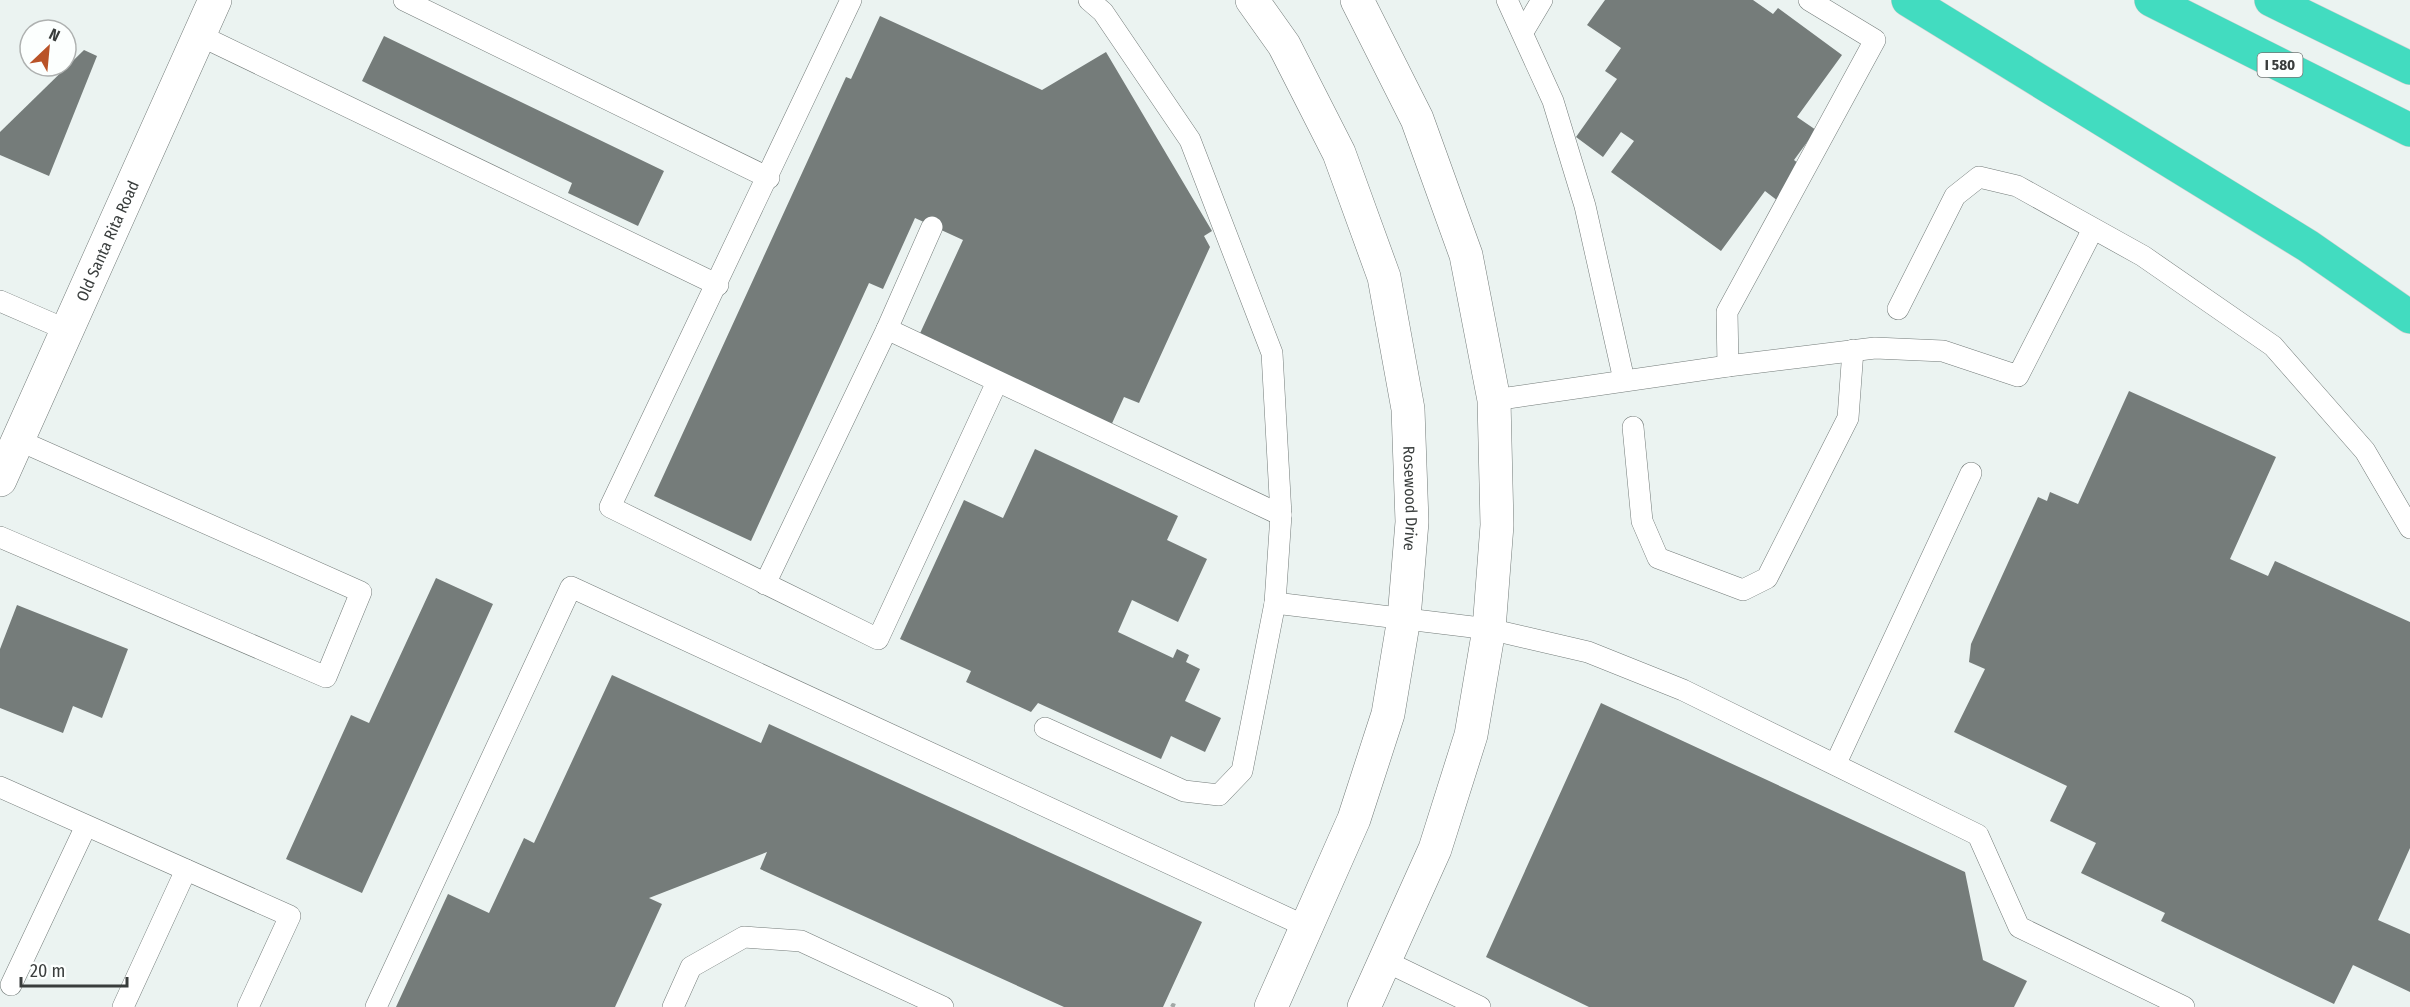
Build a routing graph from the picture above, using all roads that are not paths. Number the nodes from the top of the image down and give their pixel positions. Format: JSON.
{"nodes":[{"id":1,"x":215,"y":0,"type":"edge"},
{"id":2,"x":404,"y":0,"type":"edge"},
{"id":3,"x":851,"y":0,"type":"edge"},
{"id":4,"x":1089,"y":0,"type":"edge"},
{"id":5,"x":1252,"y":0,"type":"edge"},
{"id":6,"x":1357,"y":0,"type":"edge"},
{"id":7,"x":1508,"y":0,"type":"edge"},
{"id":8,"x":1542,"y":0,"type":"edge"},
{"id":9,"x":1809,"y":0,"type":"edge"},
{"id":10,"x":1908,"y":0,"type":"edge"},
{"id":11,"x":2151,"y":0,"type":"edge"},
{"id":12,"x":2271,"y":0,"type":"edge"},
{"id":13,"x":1523,"y":32,"type":"junction"},
{"id":14,"x":199,"y":35,"type":"junction"},
{"id":15,"x":2410,"y":68,"type":"edge"},
{"id":16,"x":2410,"y":130,"type":"edge"},
{"id":17,"x":769,"y":178,"type":"junction"},
{"id":18,"x":932,"y":227,"type":"dead end"},
{"id":19,"x":2093,"y":229,"type":"junction"},
{"id":20,"x":718,"y":285,"type":"junction"},
{"id":21,"x":0,"y":301,"type":"edge"},
{"id":22,"x":1898,"y":309,"type":"dead end"},
{"id":23,"x":2410,"y":317,"type":"edge"},
{"id":24,"x":887,"y":329,"type":"junction"},
{"id":25,"x":67,"y":330,"type":"junction"},
{"id":26,"x":1853,"y":351,"type":"junction"},
{"id":27,"x":1728,"y":366,"type":"junction"},
{"id":28,"x":1624,"y":380,"type":"junction"},
{"id":29,"x":997,"y":382,"type":"junction"},
{"id":30,"x":1494,"y":400,"type":"junction"},
{"id":31,"x":1633,"y":427,"type":"dead end"},
{"id":32,"x":18,"y":440,"type":"junction"},
{"id":33,"x":1971,"y":473,"type":"dead end"},
{"id":34,"x":0,"y":480,"type":"edge"},
{"id":35,"x":1281,"y":515,"type":"junction"},
{"id":36,"x":2410,"y":528,"type":"edge"},
{"id":37,"x":0,"y":537,"type":"edge"},
{"id":38,"x":765,"y":584,"type":"junction"},
{"id":39,"x":1275,"y":603,"type":"junction"},
{"id":40,"x":1404,"y":618,"type":"junction"},
{"id":41,"x":1489,"y":629,"type":"junction"},
{"id":42,"x":1044,"y":728,"type":"dead end"},
{"id":43,"x":1836,"y":763,"type":"junction"},
{"id":44,"x":0,"y":787,"type":"edge"},
{"id":45,"x":86,"y":826,"type":"junction"},
{"id":46,"x":186,"y":870,"type":"junction"},
{"id":47,"x":1307,"y":927,"type":"junction"},
{"id":48,"x":1385,"y":962,"type":"junction"},
{"id":49,"x":10,"y":986,"type":"dead end"},
{"id":50,"x":123,"y":1007,"type":"edge"},
{"id":51,"x":248,"y":1007,"type":"edge"},
{"id":52,"x":376,"y":1007,"type":"edge"},
{"id":53,"x":673,"y":1007,"type":"edge"},
{"id":54,"x":943,"y":1007,"type":"edge"},
{"id":55,"x":1270,"y":1007,"type":"edge"},
{"id":56,"x":1364,"y":1007,"type":"edge"},
{"id":57,"x":1480,"y":1007,"type":"edge"},
{"id":58,"x":2184,"y":1007,"type":"edge"}],
"edges":[{"from":1,"to":14,"type":"street","name":"Old Santa Rita Road"},
{"from":2,"to":17,"type":"lane"},
{"from":3,"to":17,"type":"lane"},
{"from":4,"to":35,"type":"lane"},
{"from":5,"to":40,"type":"street","name":"Rosewood Drive"},
{"from":6,"to":30,"type":"street"},
{"from":7,"to":13,"type":"lane"},
{"from":8,"to":13,"type":"lane"},
{"from":9,"to":27,"type":"lane"},
{"from":10,"to":23,"type":"highway"},
{"from":11,"to":16,"type":"highway","number":"I 580"},
{"from":12,"to":15,"type":"highway"},
{"from":13,"to":28,"type":"lane"},
{"from":14,"to":20,"type":"lane"},
{"from":14,"to":25,"type":"street","name":"Old Santa Rita Road"},
{"from":17,"to":20,"type":"lane"},
{"from":18,"to":24,"type":"lane"},
{"from":19,"to":22,"type":"lane"},
{"from":19,"to":26,"type":"lane"},
{"from":19,"to":36,"type":"lane"},
{"from":20,"to":38,"type":"lane"},
{"from":21,"to":25,"type":"lane"},
{"from":24,"to":29,"type":"lane"},
{"from":24,"to":38,"type":"lane"},
{"from":25,"to":32,"type":"street","name":"Old Santa Rita Road"},
{"from":26,"to":27,"type":"lane"},
{"from":26,"to":31,"type":"lane"},
{"from":27,"to":28,"type":"lane"},
{"from":28,"to":30,"type":"lane"},
{"from":29,"to":35,"type":"lane"},
{"from":29,"to":38,"type":"lane"},
{"from":30,"to":41,"type":"street"},
{"from":32,"to":34,"type":"street","name":"Old Santa Rita Road"},
{"from":32,"to":37,"type":"lane"},
{"from":33,"to":43,"type":"lane"},
{"from":35,"to":39,"type":"lane"},
{"from":39,"to":40,"type":"lane"},
{"from":39,"to":42,"type":"lane"},
{"from":40,"to":41,"type":"lane"},
{"from":40,"to":47,"type":"street","name":"Rosewood Drive"},
{"from":41,"to":43,"type":"lane"},
{"from":41,"to":48,"type":"street"},
{"from":43,"to":58,"type":"lane"},
{"from":44,"to":45,"type":"lane"},
{"from":45,"to":46,"type":"lane"},
{"from":45,"to":49,"type":"lane"},
{"from":46,"to":50,"type":"lane"},
{"from":46,"to":51,"type":"lane"},
{"from":47,"to":52,"type":"lane"},
{"from":47,"to":55,"type":"street","name":"Rosewood Drive"},
{"from":48,"to":56,"type":"street"},
{"from":48,"to":57,"type":"lane"},
{"from":53,"to":54,"type":"lane"}]}
